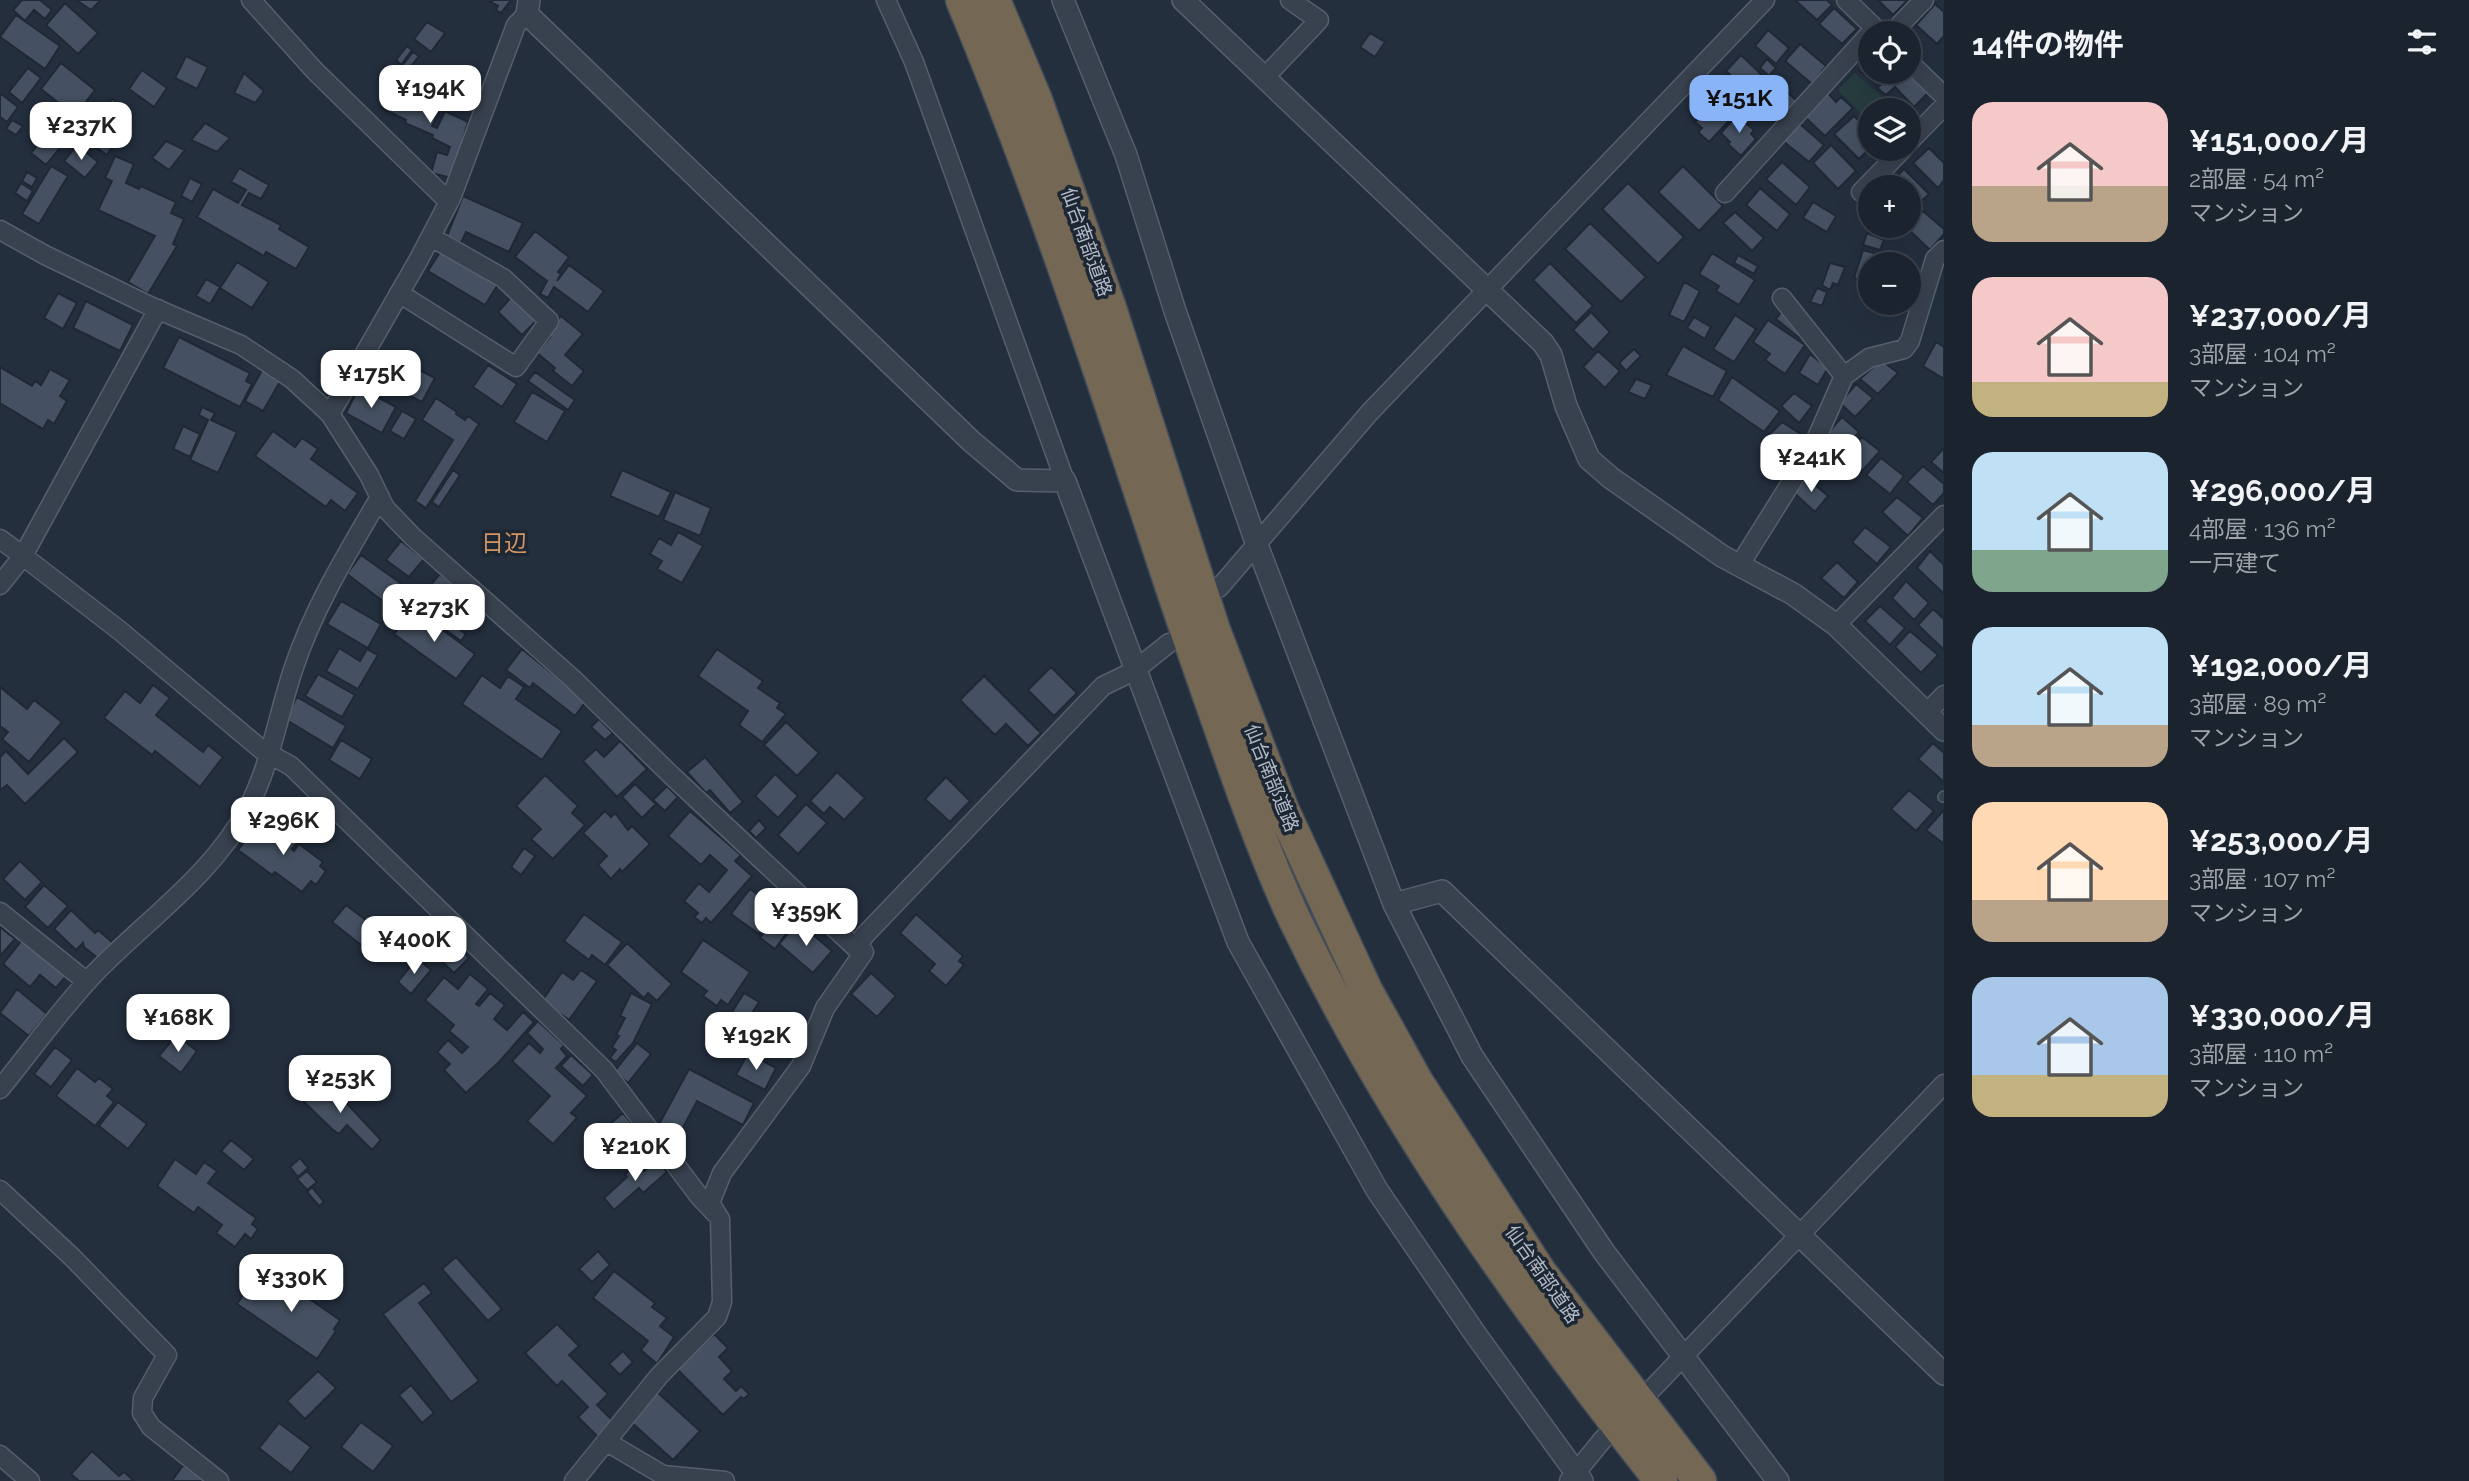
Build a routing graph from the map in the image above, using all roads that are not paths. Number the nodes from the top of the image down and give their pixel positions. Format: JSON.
{"nodes":[{"id":1,"x":251,"y":0,"type":"edge"},
{"id":2,"x":886,"y":0,"type":"edge"},
{"id":3,"x":962,"y":0,"type":"edge"},
{"id":4,"x":994,"y":0,"type":"edge"},
{"id":5,"x":1063,"y":0,"type":"edge"},
{"id":6,"x":1183,"y":0,"type":"edge"},
{"id":7,"x":1290,"y":0,"type":"edge"},
{"id":8,"x":1765,"y":0,"type":"edge"},
{"id":9,"x":1846,"y":0,"type":"edge"},
{"id":10,"x":1924,"y":0,"type":"edge"},
{"id":11,"x":528,"y":7,"type":"edge"},
{"id":12,"x":1313,"y":7,"type":"edge"},
{"id":13,"x":1867,"y":21,"type":"edge"},
{"id":14,"x":1904,"y":21,"type":"edge"},
{"id":15,"x":1858,"y":51,"type":"edge"},
{"id":16,"x":1921,"y":74,"type":"edge"},
{"id":17,"x":1264,"y":78,"type":"junction"},
{"id":18,"x":1944,"y":96,"type":"edge"},
{"id":19,"x":1944,"y":106,"type":"edge"},
{"id":20,"x":1921,"y":130,"type":"edge"},
{"id":21,"x":1891,"y":161,"type":"edge"},
{"id":22,"x":1878,"y":175,"type":"edge"},
{"id":23,"x":1725,"y":193,"type":"dead end"},
{"id":24,"x":449,"y":202,"type":"junction"},
{"id":25,"x":0,"y":230,"type":"edge"},
{"id":26,"x":430,"y":237,"type":"junction"},
{"id":27,"x":1944,"y":250,"type":"edge"},
{"id":28,"x":1486,"y":291,"type":"junction"},
{"id":29,"x":399,"y":293,"type":"junction"},
{"id":30,"x":1782,"y":298,"type":"dead end"},
{"id":31,"x":158,"y":309,"type":"junction"},
{"id":32,"x":1843,"y":376,"type":"junction"},
{"id":33,"x":330,"y":414,"type":"junction"},
{"id":34,"x":1065,"y":481,"type":"junction"},
{"id":35,"x":380,"y":497,"type":"junction"},
{"id":36,"x":1944,"y":515,"type":"edge"},
{"id":37,"x":0,"y":539,"type":"edge"},
{"id":38,"x":1257,"y":545,"type":"junction"},
{"id":39,"x":23,"y":556,"type":"junction"},
{"id":40,"x":1740,"y":566,"type":"junction"},
{"id":41,"x":0,"y":586,"type":"edge"},
{"id":42,"x":1219,"y":588,"type":"dead end"},
{"id":43,"x":1836,"y":625,"type":"junction"},
{"id":44,"x":1169,"y":643,"type":"dead end"},
{"id":45,"x":1134,"y":671,"type":"junction"},
{"id":46,"x":1944,"y":695,"type":"edge"},
{"id":47,"x":1927,"y":713,"type":"junction"},
{"id":48,"x":1944,"y":730,"type":"edge"},
{"id":49,"x":269,"y":754,"type":"junction"},
{"id":50,"x":1394,"y":905,"type":"junction"},
{"id":51,"x":0,"y":912,"type":"edge"},
{"id":52,"x":858,"y":949,"type":"junction"},
{"id":53,"x":87,"y":982,"type":"junction"},
{"id":54,"x":1944,"y":1084,"type":"edge"},
{"id":55,"x":0,"y":1089,"type":"edge"},
{"id":56,"x":0,"y":1190,"type":"edge"},
{"id":57,"x":720,"y":1219,"type":"junction"},
{"id":58,"x":1799,"y":1235,"type":"junction"},
{"id":59,"x":1682,"y":1356,"type":"junction"},
{"id":60,"x":1944,"y":1374,"type":"edge"},
{"id":61,"x":1651,"y":1390,"type":"dead end"},
{"id":62,"x":1604,"y":1438,"type":"dead end"},
{"id":63,"x":607,"y":1442,"type":"junction"},
{"id":64,"x":0,"y":1455,"type":"edge"},
{"id":65,"x":1576,"y":1479,"type":"edge"},
{"id":66,"x":30,"y":1481,"type":"edge"},
{"id":67,"x":219,"y":1481,"type":"edge"},
{"id":68,"x":574,"y":1481,"type":"edge"},
{"id":69,"x":725,"y":1481,"type":"edge"},
{"id":70,"x":1661,"y":1481,"type":"edge"},
{"id":71,"x":1700,"y":1481,"type":"edge"},
{"id":72,"x":1778,"y":1481,"type":"edge"}],
"edges":[{"from":1,"to":24,"type":"street"},
{"from":2,"to":34,"type":"street"},
{"from":3,"to":70,"type":"highway","name":"仙台南部道路"},
{"from":4,"to":71,"type":"highway","name":"仙台南部道路"},
{"from":5,"to":38,"type":"street"},
{"from":6,"to":17,"type":"street"},
{"from":7,"to":12,"type":"street"},
{"from":8,"to":28,"type":"street"},
{"from":9,"to":13,"type":"street"},
{"from":10,"to":14,"type":"street"},
{"from":11,"to":24,"type":"street"},
{"from":11,"to":34,"type":"street"},
{"from":12,"to":17,"type":"street"},
{"from":15,"to":23,"type":"street"},
{"from":16,"to":18,"type":"street"},
{"from":17,"to":28,"type":"street"},
{"from":19,"to":20,"type":"street"},
{"from":21,"to":22,"type":"street"},
{"from":24,"to":26,"type":"street"},
{"from":25,"to":31,"type":"street"},
{"from":26,"to":29,"type":"street"},
{"from":26,"to":29,"type":"street"},
{"from":27,"to":32,"type":"street"},
{"from":28,"to":38,"type":"street"},
{"from":28,"to":40,"type":"street"},
{"from":29,"to":33,"type":"street"},
{"from":30,"to":32,"type":"street"},
{"from":31,"to":33,"type":"street"},
{"from":31,"to":39,"type":"street"},
{"from":32,"to":40,"type":"street"},
{"from":33,"to":35,"type":"street"},
{"from":34,"to":45,"type":"street"},
{"from":35,"to":49,"type":"street"},
{"from":35,"to":52,"type":"street"},
{"from":36,"to":43,"type":"street"},
{"from":37,"to":39,"type":"street"},
{"from":38,"to":42,"type":"street"},
{"from":38,"to":50,"type":"street"},
{"from":39,"to":41,"type":"street"},
{"from":39,"to":49,"type":"street"},
{"from":40,"to":43,"type":"street"},
{"from":43,"to":47,"type":"street"},
{"from":44,"to":45,"type":"street"},
{"from":45,"to":52,"type":"street"},
{"from":45,"to":65,"type":"street"},
{"from":46,"to":47,"type":"street"},
{"from":47,"to":48,"type":"street"},
{"from":49,"to":53,"type":"street"},
{"from":49,"to":57,"type":"street"},
{"from":50,"to":58,"type":"street"},
{"from":50,"to":59,"type":"street"},
{"from":51,"to":53,"type":"street"},
{"from":52,"to":57,"type":"street"},
{"from":53,"to":55,"type":"street"},
{"from":54,"to":58,"type":"street"},
{"from":56,"to":67,"type":"street"},
{"from":57,"to":63,"type":"street"},
{"from":58,"to":59,"type":"street"},
{"from":58,"to":60,"type":"street"},
{"from":59,"to":61,"type":"street"},
{"from":59,"to":72,"type":"street"},
{"from":62,"to":65,"type":"street"},
{"from":63,"to":68,"type":"street"},
{"from":63,"to":69,"type":"street"},
{"from":64,"to":66,"type":"street"}]}
